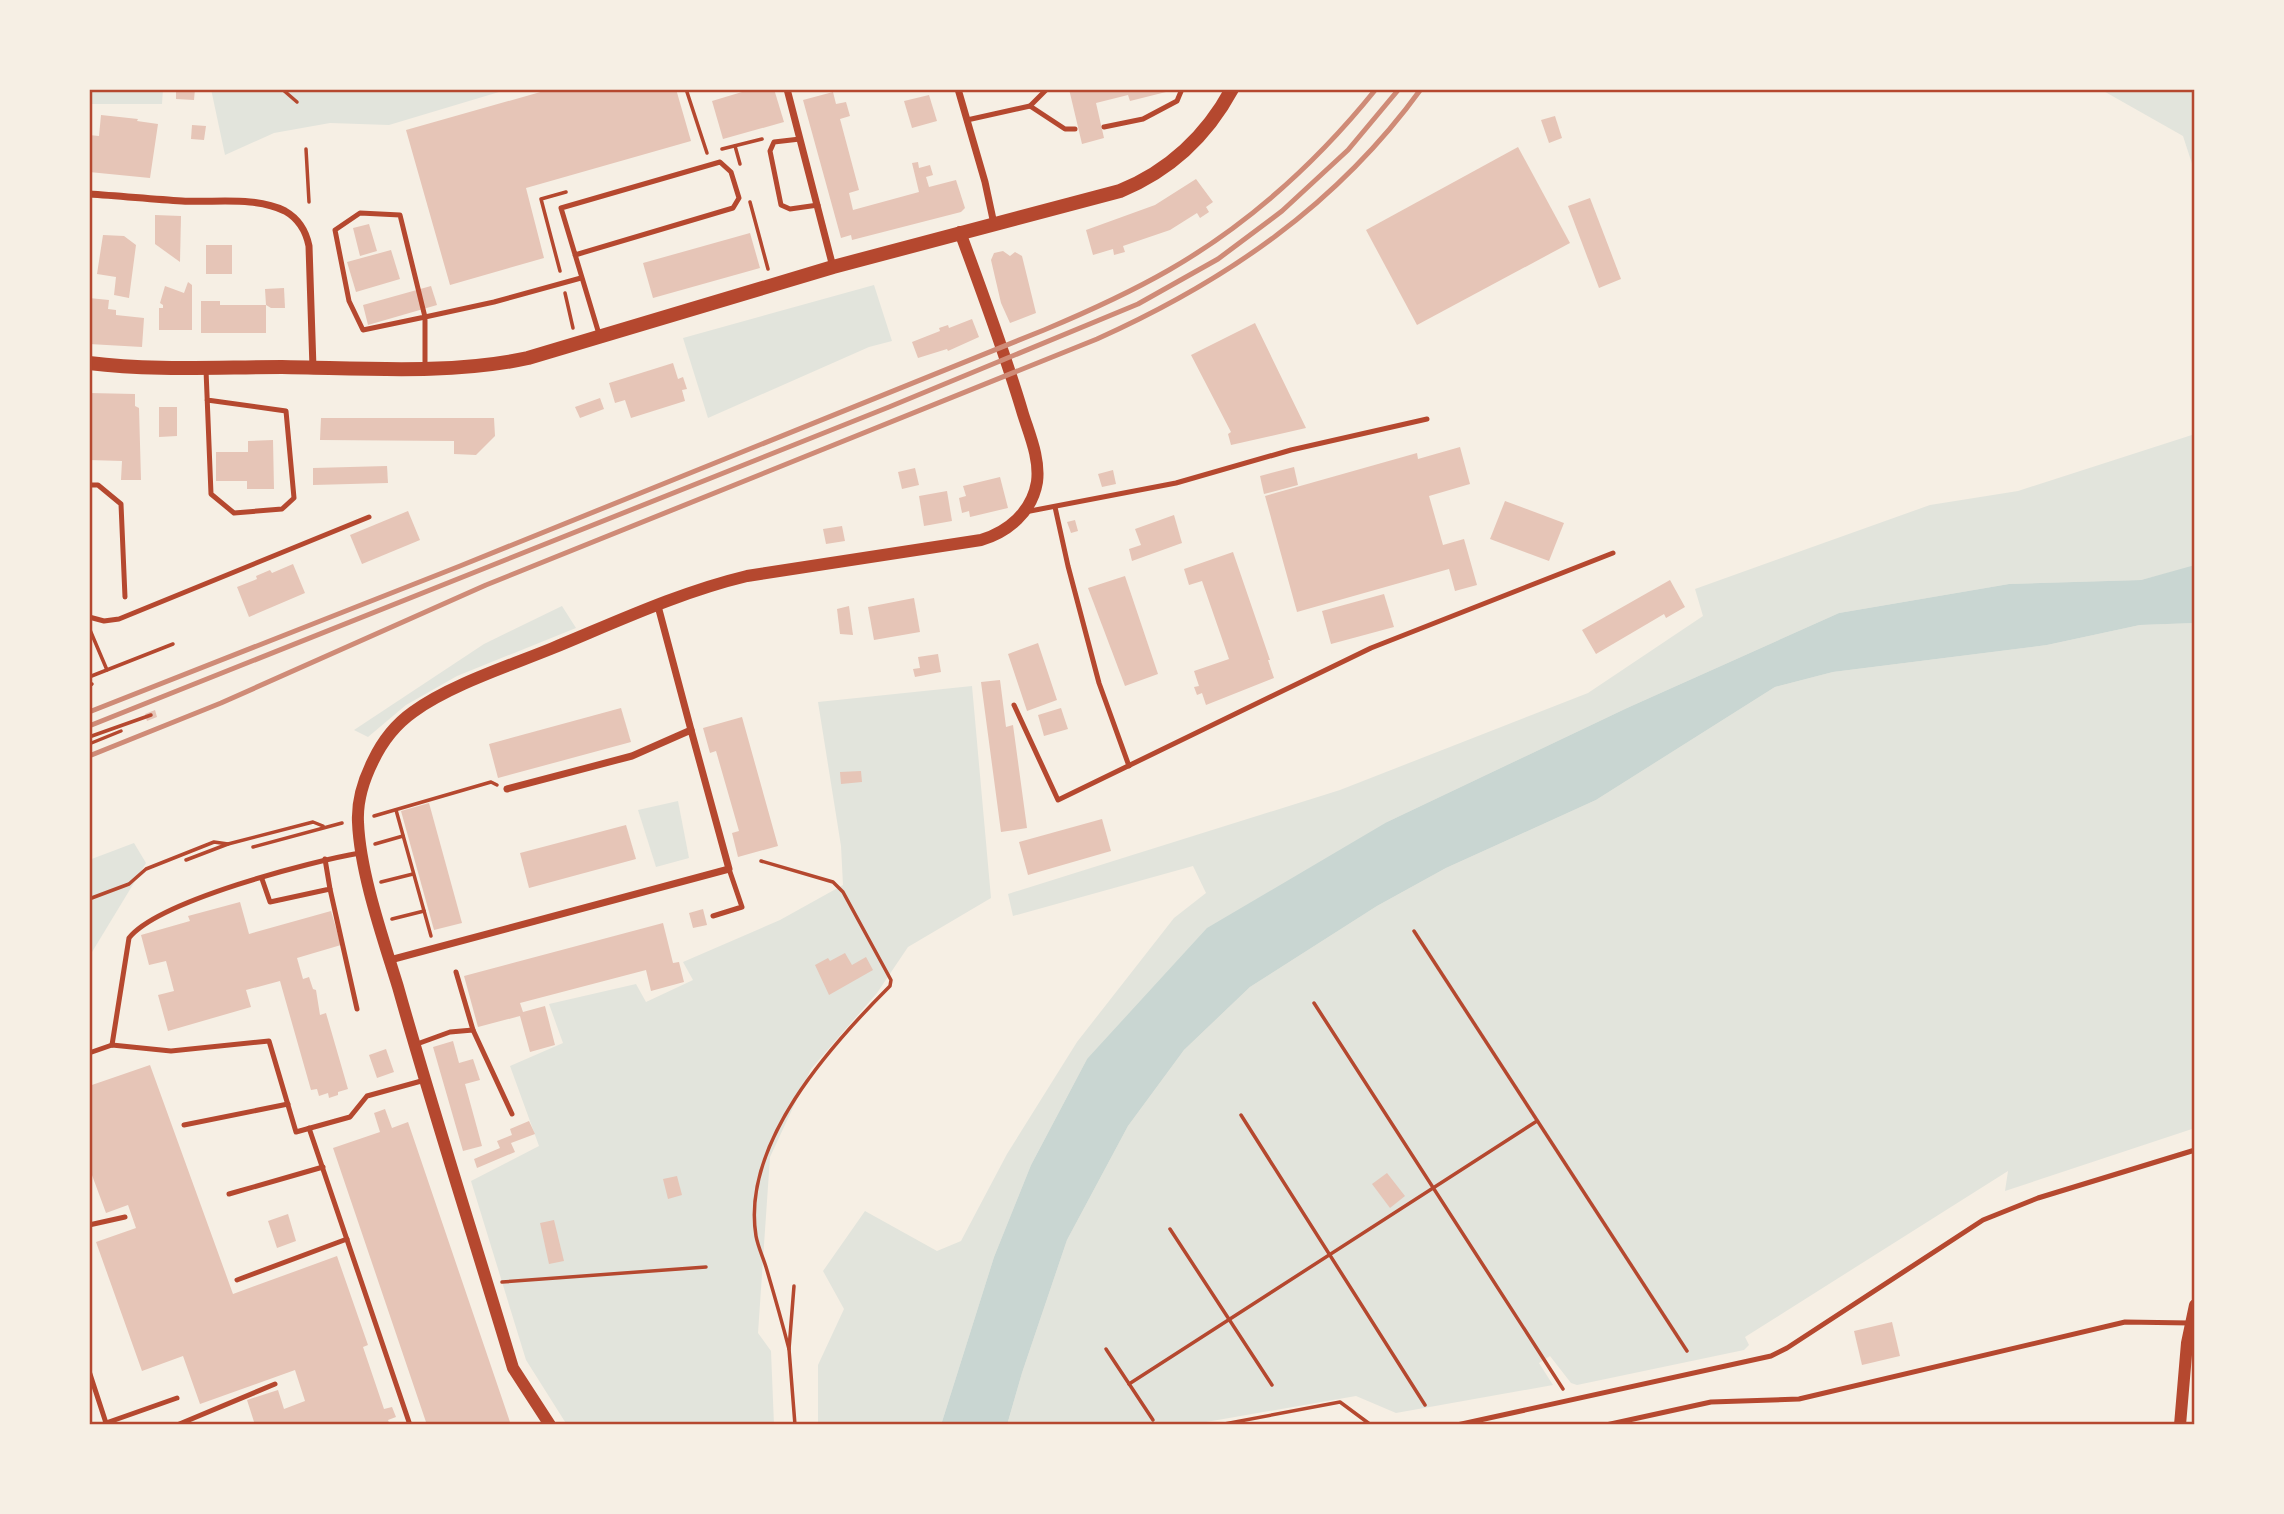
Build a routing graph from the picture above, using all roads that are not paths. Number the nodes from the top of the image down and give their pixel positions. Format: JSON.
{"nodes":[{"id":1,"x":787,"y":89,"type":"edge"},
{"id":2,"x":958,"y":89,"type":"edge"},
{"id":3,"x":1046,"y":89,"type":"edge"},
{"id":4,"x":1181,"y":89,"type":"edge"},
{"id":5,"x":1231,"y":89,"type":"edge"},
{"id":6,"x":1030,"y":106,"type":"junction"},
{"id":7,"x":967,"y":120,"type":"junction"},
{"id":8,"x":1104,"y":127,"type":"dead end"},
{"id":9,"x":1075,"y":129,"type":"dead end"},
{"id":10,"x":800,"y":139,"type":"junction"},
{"id":11,"x":89,"y":194,"type":"edge"},
{"id":12,"x":818,"y":205,"type":"junction"},
{"id":13,"x":994,"y":224,"type":"junction"},
{"id":14,"x":960,"y":232,"type":"junction"},
{"id":15,"x":575,"y":255,"type":"junction"},
{"id":16,"x":833,"y":267,"type":"junction"},
{"id":17,"x":581,"y":278,"type":"junction"},
{"id":18,"x":425,"y":317,"type":"junction"},
{"id":19,"x":600,"y":337,"type":"junction"},
{"id":20,"x":89,"y":363,"type":"edge"},
{"id":21,"x":206,"y":367,"type":"junction"},
{"id":22,"x":313,"y":368,"type":"junction"},
{"id":23,"x":425,"y":368,"type":"junction"},
{"id":24,"x":207,"y":400,"type":"junction"},
{"id":25,"x":1427,"y":419,"type":"dead end"},
{"id":26,"x":89,"y":485,"type":"edge"},
{"id":27,"x":1055,"y":507,"type":"junction"},
{"id":28,"x":1023,"y":513,"type":"junction"},
{"id":29,"x":369,"y":517,"type":"dead end"},
{"id":30,"x":1613,"y":553,"type":"dead end"},
{"id":31,"x":125,"y":597,"type":"dead end"},
{"id":32,"x":658,"y":606,"type":"junction"},
{"id":33,"x":89,"y":617,"type":"edge"},
{"id":34,"x":1014,"y":705,"type":"dead end"},
{"id":35,"x":691,"y":730,"type":"junction"},
{"id":36,"x":1129,"y":766,"type":"junction"},
{"id":37,"x":507,"y":789,"type":"road end"},
{"id":38,"x":361,"y":853,"type":"junction"},
{"id":39,"x":325,"y":859,"type":"junction"},
{"id":40,"x":729,"y":869,"type":"junction"},
{"id":41,"x":262,"y":879,"type":"junction"},
{"id":42,"x":330,"y":889,"type":"junction"},
{"id":43,"x":713,"y":916,"type":"dead end"},
{"id":44,"x":390,"y":960,"type":"junction"},
{"id":45,"x":456,"y":972,"type":"dead end"},
{"id":46,"x":357,"y":1009,"type":"dead end"},
{"id":47,"x":473,"y":1030,"type":"junction"},
{"id":48,"x":112,"y":1045,"type":"junction"},
{"id":49,"x":414,"y":1045,"type":"junction"},
{"id":50,"x":89,"y":1053,"type":"edge"},
{"id":51,"x":425,"y":1080,"type":"junction"},
{"id":52,"x":288,"y":1104,"type":"junction"},
{"id":53,"x":512,"y":1114,"type":"dead end"},
{"id":54,"x":184,"y":1125,"type":"dead end"},
{"id":55,"x":309,"y":1128,"type":"junction"},
{"id":56,"x":2195,"y":1150,"type":"edge"},
{"id":57,"x":323,"y":1167,"type":"junction"},
{"id":58,"x":229,"y":1194,"type":"dead end"},
{"id":59,"x":125,"y":1217,"type":"dead end"},
{"id":60,"x":89,"y":1225,"type":"edge"},
{"id":61,"x":347,"y":1238,"type":"junction"},
{"id":62,"x":237,"y":1280,"type":"dead end"},
{"id":63,"x":2195,"y":1305,"type":"edge"},
{"id":64,"x":2191,"y":1324,"type":"junction"},
{"id":65,"x":89,"y":1371,"type":"edge"},
{"id":66,"x":275,"y":1384,"type":"dead end"},
{"id":67,"x":177,"y":1398,"type":"dead end"},
{"id":68,"x":105,"y":1424,"type":"edge"},
{"id":69,"x":177,"y":1425,"type":"edge"},
{"id":70,"x":410,"y":1425,"type":"edge"},
{"id":71,"x":550,"y":1425,"type":"edge"},
{"id":72,"x":1457,"y":1425,"type":"edge"},
{"id":73,"x":1606,"y":1425,"type":"edge"},
{"id":74,"x":2180,"y":1425,"type":"edge"}],
"edges":[{"from":1,"to":10,"type":"street"},
{"from":2,"to":7,"type":"street"},
{"from":3,"to":6,"type":"lane"},
{"from":4,"to":8,"type":"lane"},
{"from":5,"to":13,"type":"main road"},
{"from":6,"to":7,"type":"lane"},
{"from":6,"to":9,"type":"lane"},
{"from":7,"to":13,"type":"street"},
{"from":10,"to":12,"type":"street"},
{"from":10,"to":12,"type":"lane"},
{"from":11,"to":22,"type":"street"},
{"from":12,"to":16,"type":"street"},
{"from":13,"to":14,"type":"main road"},
{"from":14,"to":16,"type":"main road"},
{"from":14,"to":28,"type":"street"},
{"from":15,"to":15,"type":"lane"},
{"from":15,"to":17,"type":"lane"},
{"from":16,"to":19,"type":"main road"},
{"from":17,"to":18,"type":"lane"},
{"from":17,"to":19,"type":"lane"},
{"from":18,"to":18,"type":"lane"},
{"from":18,"to":23,"type":"lane"},
{"from":19,"to":23,"type":"main road"},
{"from":20,"to":21,"type":"main road"},
{"from":21,"to":22,"type":"main road"},
{"from":21,"to":24,"type":"lane"},
{"from":22,"to":23,"type":"main road"},
{"from":24,"to":24,"type":"lane"},
{"from":25,"to":27,"type":"lane"},
{"from":26,"to":31,"type":"lane"},
{"from":27,"to":28,"type":"lane"},
{"from":27,"to":36,"type":"lane"},
{"from":28,"to":32,"type":"street"},
{"from":29,"to":33,"type":"lane"},
{"from":30,"to":36,"type":"lane"},
{"from":32,"to":35,"type":"street"},
{"from":32,"to":38,"type":"street"},
{"from":34,"to":36,"type":"lane"},
{"from":35,"to":37,"type":"street"},
{"from":35,"to":40,"type":"street"},
{"from":38,"to":39,"type":"lane"},
{"from":38,"to":44,"type":"street"},
{"from":39,"to":41,"type":"lane"},
{"from":39,"to":42,"type":"lane"},
{"from":40,"to":43,"type":"lane"},
{"from":40,"to":44,"type":"street"},
{"from":41,"to":42,"type":"lane"},
{"from":41,"to":48,"type":"lane"},
{"from":42,"to":46,"type":"lane"},
{"from":44,"to":49,"type":"street"},
{"from":45,"to":47,"type":"lane"},
{"from":47,"to":49,"type":"lane"},
{"from":47,"to":53,"type":"lane"},
{"from":48,"to":50,"type":"lane"},
{"from":48,"to":52,"type":"lane"},
{"from":49,"to":51,"type":"street"},
{"from":51,"to":55,"type":"lane"},
{"from":51,"to":71,"type":"street"},
{"from":52,"to":54,"type":"lane"},
{"from":52,"to":55,"type":"lane"},
{"from":55,"to":57,"type":"lane"},
{"from":56,"to":72,"type":"lane"},
{"from":57,"to":58,"type":"lane"},
{"from":57,"to":61,"type":"lane"},
{"from":59,"to":60,"type":"lane"},
{"from":61,"to":62,"type":"lane"},
{"from":61,"to":70,"type":"lane"},
{"from":63,"to":64,"type":"street"},
{"from":64,"to":73,"type":"lane"},
{"from":64,"to":74,"type":"street"},
{"from":65,"to":68,"type":"lane"},
{"from":66,"to":69,"type":"lane"},
{"from":67,"to":68,"type":"lane"}]}
